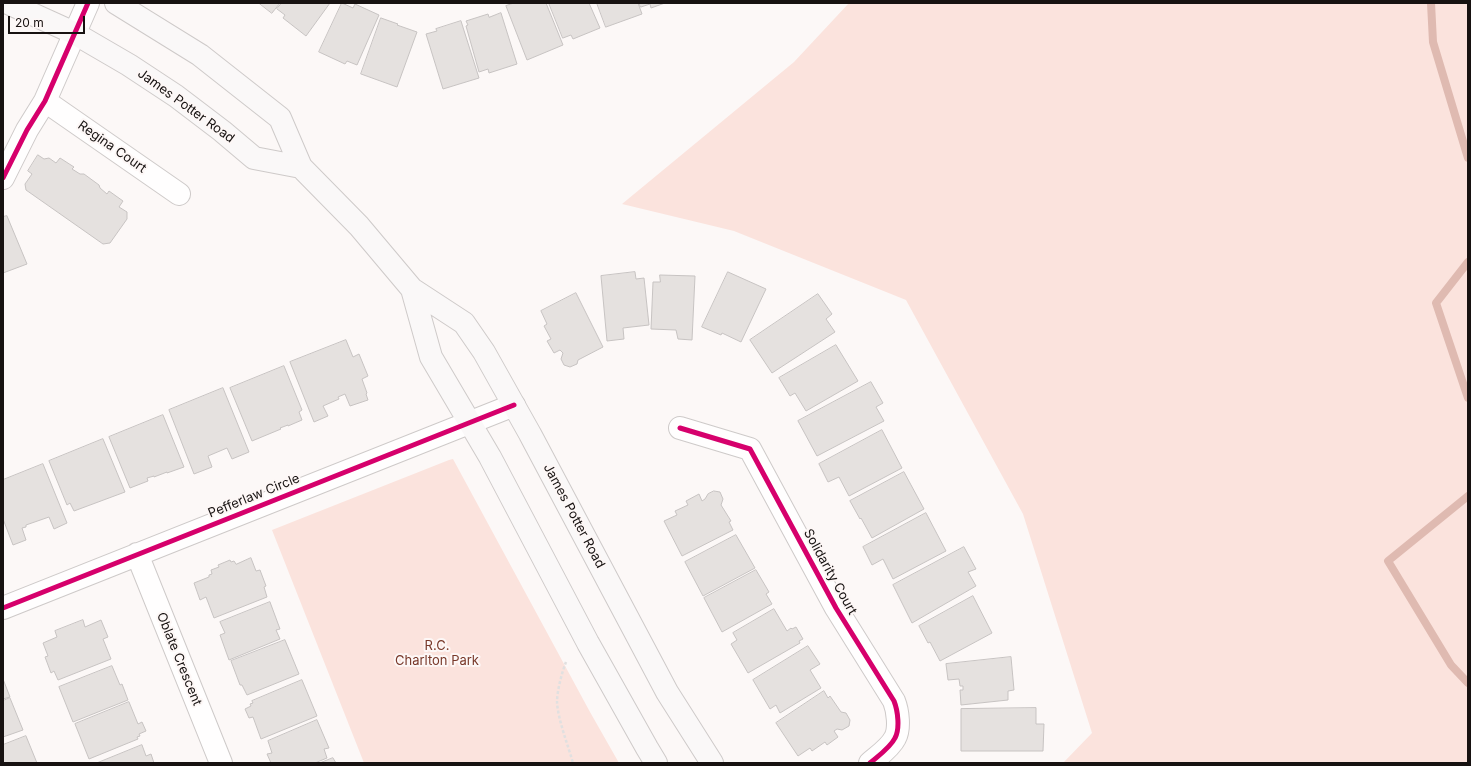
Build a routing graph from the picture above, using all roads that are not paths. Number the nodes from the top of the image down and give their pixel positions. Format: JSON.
{"nodes":[{"id":1,"x":8,"y":3,"type":"edge"},
{"id":2,"x":88,"y":3,"type":"edge"},
{"id":3,"x":116,"y":3,"type":"edge"},
{"id":4,"x":74,"y":33,"type":"junction"},
{"id":5,"x":45,"y":100,"type":"junction"},
{"id":6,"x":301,"y":168,"type":"junction"},
{"id":7,"x":3,"y":178,"type":"edge"},
{"id":8,"x":180,"y":194,"type":"dead end"},
{"id":9,"x":412,"y":289,"type":"junction"},
{"id":10,"x":514,"y":405,"type":"junction"},
{"id":11,"x":469,"y":422,"type":"junction"},
{"id":12,"x":680,"y":428,"type":"dead end"},
{"id":13,"x":137,"y":554,"type":"junction"},
{"id":14,"x":3,"y":608,"type":"edge"},
{"id":15,"x":221,"y":763,"type":"edge"},
{"id":16,"x":656,"y":763,"type":"edge"},
{"id":17,"x":712,"y":763,"type":"edge"},
{"id":18,"x":870,"y":763,"type":"edge"}],
"edges":[{"from":1,"to":4,"type":"main road","name":"James Potter Road"},
{"from":2,"to":4,"type":"street"},
{"from":3,"to":6,"type":"main road","name":"James Potter Road"},
{"from":4,"to":5,"type":"street"},
{"from":4,"to":6,"type":"main road","name":"James Potter Road"},
{"from":5,"to":7,"type":"street"},
{"from":5,"to":8,"type":"street","name":"Regina Court"},
{"from":6,"to":9,"type":"main road","name":"James Potter Road"},
{"from":9,"to":10,"type":"main road","name":"James Potter Road"},
{"from":9,"to":11,"type":"main road","name":"James Potter Road"},
{"from":10,"to":11,"type":"street","name":"Pefferlaw Circle"},
{"from":10,"to":17,"type":"main road","name":"James Potter Road"},
{"from":11,"to":13,"type":"street","name":"Pefferlaw Circle"},
{"from":11,"to":16,"type":"main road","name":"James Potter Road"},
{"from":12,"to":18,"type":"street","name":"Solidarity Court"},
{"from":13,"to":14,"type":"street","name":"Pefferlaw Circle"},
{"from":13,"to":15,"type":"street","name":"Oblate Crescent"}]}
